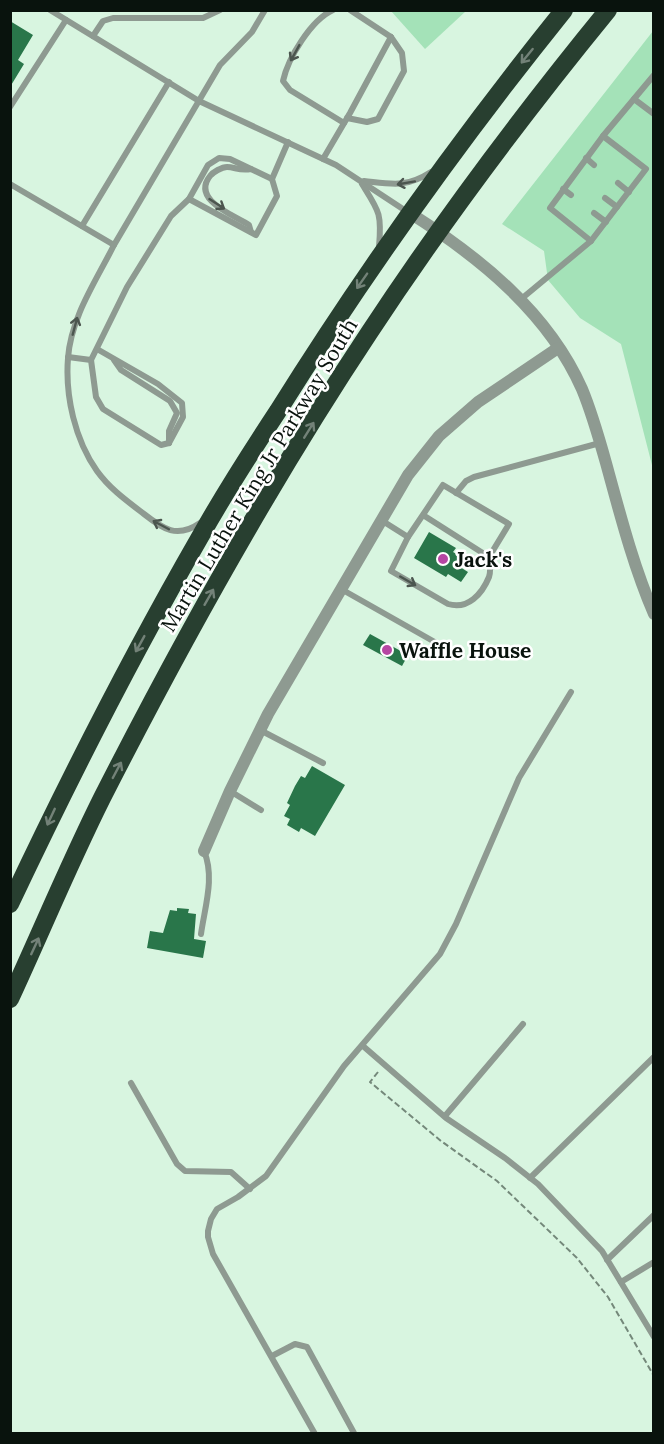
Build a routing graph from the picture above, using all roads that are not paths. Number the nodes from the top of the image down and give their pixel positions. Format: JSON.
{"nodes":[{"id":1,"x":50,"y":10,"type":"edge"},
{"id":2,"x":265,"y":10,"type":"edge"},
{"id":3,"x":333,"y":10,"type":"edge"},
{"id":4,"x":350,"y":10,"type":"edge"},
{"id":5,"x":564,"y":10,"type":"edge"},
{"id":6,"x":608,"y":10,"type":"edge"},
{"id":7,"x":217,"y":11,"type":"edge"},
{"id":8,"x":66,"y":20,"type":"junction"},
{"id":9,"x":93,"y":36,"type":"junction"},
{"id":10,"x":391,"y":37,"type":"junction"},
{"id":11,"x":375,"y":68,"type":"junction"},
{"id":12,"x":381,"y":72,"type":"dead end"},
{"id":13,"x":654,"y":75,"type":"edge"},
{"id":14,"x":391,"y":79,"type":"dead end"},
{"id":15,"x":169,"y":82,"type":"junction"},
{"id":16,"x":398,"y":83,"type":"junction"},
{"id":17,"x":384,"y":91,"type":"dead end"},
{"id":18,"x":390,"y":96,"type":"junction"},
{"id":19,"x":634,"y":99,"type":"junction"},
{"id":20,"x":199,"y":101,"type":"junction"},
{"id":21,"x":376,"y":102,"type":"dead end"},
{"id":22,"x":10,"y":107,"type":"edge"},
{"id":23,"x":384,"y":107,"type":"junction"},
{"id":24,"x":654,"y":114,"type":"edge"},
{"id":25,"x":346,"y":120,"type":"junction"},
{"id":26,"x":603,"y":136,"type":"junction"},
{"id":27,"x":288,"y":142,"type":"junction"},
{"id":28,"x":586,"y":158,"type":"junction"},
{"id":29,"x":323,"y":159,"type":"junction"},
{"id":30,"x":446,"y":162,"type":"junction"},
{"id":31,"x":594,"y":165,"type":"dead end"},
{"id":32,"x":251,"y":169,"type":"junction"},
{"id":33,"x":574,"y":175,"type":"junction"},
{"id":34,"x":272,"y":179,"type":"junction"},
{"id":35,"x":581,"y":180,"type":"dead end"},
{"id":36,"x":360,"y":181,"type":"junction"},
{"id":37,"x":618,"y":183,"type":"dead end"},
{"id":38,"x":10,"y":184,"type":"edge"},
{"id":39,"x":563,"y":189,"type":"junction"},
{"id":40,"x":629,"y":192,"type":"junction"},
{"id":41,"x":571,"y":195,"type":"dead end"},
{"id":42,"x":604,"y":198,"type":"dead end"},
{"id":43,"x":189,"y":199,"type":"junction"},
{"id":44,"x":617,"y":207,"type":"junction"},
{"id":45,"x":410,"y":213,"type":"junction"},
{"id":46,"x":594,"y":213,"type":"dead end"},
{"id":47,"x":606,"y":222,"type":"junction"},
{"id":48,"x":82,"y":226,"type":"junction"},
{"id":49,"x":252,"y":232,"type":"junction"},
{"id":50,"x":439,"y":232,"type":"junction"},
{"id":51,"x":591,"y":241,"type":"junction"},
{"id":52,"x":114,"y":245,"type":"junction"},
{"id":53,"x":378,"y":259,"type":"junction"},
{"id":54,"x":520,"y":300,"type":"junction"},
{"id":55,"x":558,"y":348,"type":"junction"},
{"id":56,"x":97,"y":349,"type":"junction"},
{"id":57,"x":68,"y":357,"type":"junction"},
{"id":58,"x":91,"y":360,"type":"junction"},
{"id":59,"x":600,"y":443,"type":"junction"},
{"id":60,"x":456,"y":493,"type":"junction"},
{"id":61,"x":213,"y":514,"type":"junction"},
{"id":62,"x":423,"y":515,"type":"junction"},
{"id":63,"x":381,"y":520,"type":"junction"},
{"id":64,"x":408,"y":537,"type":"junction"},
{"id":65,"x":489,"y":557,"type":"junction"},
{"id":66,"x":340,"y":589,"type":"junction"},
{"id":67,"x":654,"y":614,"type":"edge"},
{"id":68,"x":440,"y":645,"type":"dead end"},
{"id":69,"x":571,"y":692,"type":"dead end"},
{"id":70,"x":260,"y":730,"type":"junction"},
{"id":71,"x":323,"y":763,"type":"dead end"},
{"id":72,"x":230,"y":791,"type":"junction"},
{"id":73,"x":261,"y":810,"type":"dead end"},
{"id":74,"x":204,"y":851,"type":"joint"},
{"id":75,"x":10,"y":904,"type":"edge"},
{"id":76,"x":201,"y":934,"type":"dead end"},
{"id":77,"x":10,"y":999,"type":"edge"},
{"id":78,"x":523,"y":1024,"type":"dead end"},
{"id":79,"x":363,"y":1046,"type":"junction"},
{"id":80,"x":654,"y":1057,"type":"edge"},
{"id":81,"x":131,"y":1083,"type":"dead end"},
{"id":82,"x":445,"y":1116,"type":"junction"},
{"id":83,"x":530,"y":1178,"type":"junction"},
{"id":84,"x":250,"y":1189,"type":"junction"},
{"id":85,"x":654,"y":1215,"type":"edge"},
{"id":86,"x":607,"y":1260,"type":"junction"},
{"id":87,"x":654,"y":1262,"type":"edge"},
{"id":88,"x":621,"y":1282,"type":"junction"},
{"id":89,"x":654,"y":1337,"type":"edge"},
{"id":90,"x":272,"y":1356,"type":"junction"},
{"id":91,"x":315,"y":1434,"type":"edge"},
{"id":92,"x":353,"y":1434,"type":"edge"}],
"edges":[{"from":1,"to":8,"type":"lane"},
{"from":2,"to":20,"type":"lane"},
{"from":3,"to":25,"type":"lane","one_way":true},
{"from":4,"to":10,"type":"lane"},
{"from":5,"to":30,"type":"highway","name":"Martin Luther King Jr Parkway South","one_way":true},
{"from":6,"to":50,"type":"highway","name":"Martin Luther King Jr Parkway South"},
{"from":7,"to":9,"type":"lane"},
{"from":8,"to":9,"type":"lane"},
{"from":8,"to":22,"type":"lane"},
{"from":9,"to":15,"type":"lane"},
{"from":10,"to":11,"type":"lane"},
{"from":10,"to":16,"type":"lane"},
{"from":11,"to":12,"type":"lane"},
{"from":11,"to":25,"type":"lane"},
{"from":13,"to":19,"type":"lane"},
{"from":14,"to":16,"type":"lane"},
{"from":15,"to":20,"type":"lane"},
{"from":15,"to":48,"type":"lane"},
{"from":16,"to":18,"type":"lane"},
{"from":17,"to":18,"type":"lane"},
{"from":18,"to":23,"type":"lane"},
{"from":19,"to":24,"type":"lane"},
{"from":19,"to":26,"type":"lane"},
{"from":20,"to":27,"type":"lane"},
{"from":20,"to":52,"type":"lane"},
{"from":21,"to":23,"type":"lane"},
{"from":23,"to":25,"type":"lane"},
{"from":25,"to":29,"type":"lane"},
{"from":26,"to":28,"type":"lane"},
{"from":26,"to":40,"type":"lane"},
{"from":27,"to":29,"type":"lane"},
{"from":27,"to":34,"type":"lane"},
{"from":28,"to":31,"type":"lane"},
{"from":28,"to":33,"type":"lane"},
{"from":29,"to":36,"type":"lane"},
{"from":30,"to":36,"type":"lane","one_way":true},
{"from":30,"to":45,"type":"highway","name":"Martin Luther King Jr Parkway South"},
{"from":32,"to":34,"type":"lane"},
{"from":32,"to":43,"type":"lane"},
{"from":32,"to":49,"type":"lane","one_way":true},
{"from":33,"to":35,"type":"lane"},
{"from":33,"to":39,"type":"lane"},
{"from":34,"to":49,"type":"lane"},
{"from":36,"to":45,"type":"lane"},
{"from":36,"to":53,"type":"lane"},
{"from":37,"to":40,"type":"lane"},
{"from":38,"to":48,"type":"lane"},
{"from":39,"to":41,"type":"lane"},
{"from":39,"to":51,"type":"lane"},
{"from":40,"to":44,"type":"lane"},
{"from":42,"to":44,"type":"lane"},
{"from":43,"to":49,"type":"lane"},
{"from":43,"to":56,"type":"lane"},
{"from":44,"to":47,"type":"lane"},
{"from":45,"to":50,"type":"street"},
{"from":45,"to":53,"type":"highway","name":"Martin Luther King Jr Parkway South"},
{"from":46,"to":47,"type":"lane"},
{"from":47,"to":51,"type":"lane"},
{"from":48,"to":52,"type":"lane"},
{"from":50,"to":54,"type":"street"},
{"from":77,"to":50,"type":"highway","name":"Martin Luther King Jr Parkway South","one_way":true},
{"from":51,"to":54,"type":"lane"},
{"from":57,"to":52,"type":"lane","one_way":true},
{"from":53,"to":61,"type":"highway","name":"Martin Luther King Jr Parkway South","one_way":true},
{"from":54,"to":55,"type":"street"},
{"from":55,"to":59,"type":"street"},
{"from":55,"to":63,"type":"street"},
{"from":56,"to":58,"type":"lane"},
{"from":56,"to":58,"type":"lane"},
{"from":57,"to":58,"type":"lane"},
{"from":61,"to":57,"type":"lane","one_way":true},
{"from":59,"to":60,"type":"lane"},
{"from":59,"to":67,"type":"street"},
{"from":60,"to":62,"type":"lane"},
{"from":60,"to":65,"type":"lane"},
{"from":61,"to":75,"type":"highway","name":"Martin Luther King Jr Parkway South","one_way":true},
{"from":62,"to":64,"type":"lane"},
{"from":62,"to":65,"type":"lane"},
{"from":63,"to":64,"type":"lane"},
{"from":63,"to":66,"type":"street"},
{"from":64,"to":65,"type":"lane","one_way":true},
{"from":66,"to":68,"type":"lane"},
{"from":66,"to":70,"type":"street"},
{"from":69,"to":79,"type":"lane"},
{"from":70,"to":71,"type":"lane"},
{"from":70,"to":72,"type":"street"},
{"from":72,"to":73,"type":"lane"},
{"from":72,"to":74,"type":"street"},
{"from":74,"to":76,"type":"lane"},
{"from":78,"to":82,"type":"lane"},
{"from":79,"to":82,"type":"lane"},
{"from":79,"to":84,"type":"lane"},
{"from":80,"to":83,"type":"lane"},
{"from":81,"to":84,"type":"lane"},
{"from":82,"to":83,"type":"lane"},
{"from":83,"to":86,"type":"lane"},
{"from":84,"to":90,"type":"lane"},
{"from":85,"to":86,"type":"lane"},
{"from":86,"to":88,"type":"lane"},
{"from":87,"to":88,"type":"lane"},
{"from":88,"to":89,"type":"lane"},
{"from":90,"to":91,"type":"lane"},
{"from":90,"to":92,"type":"lane"}]}
